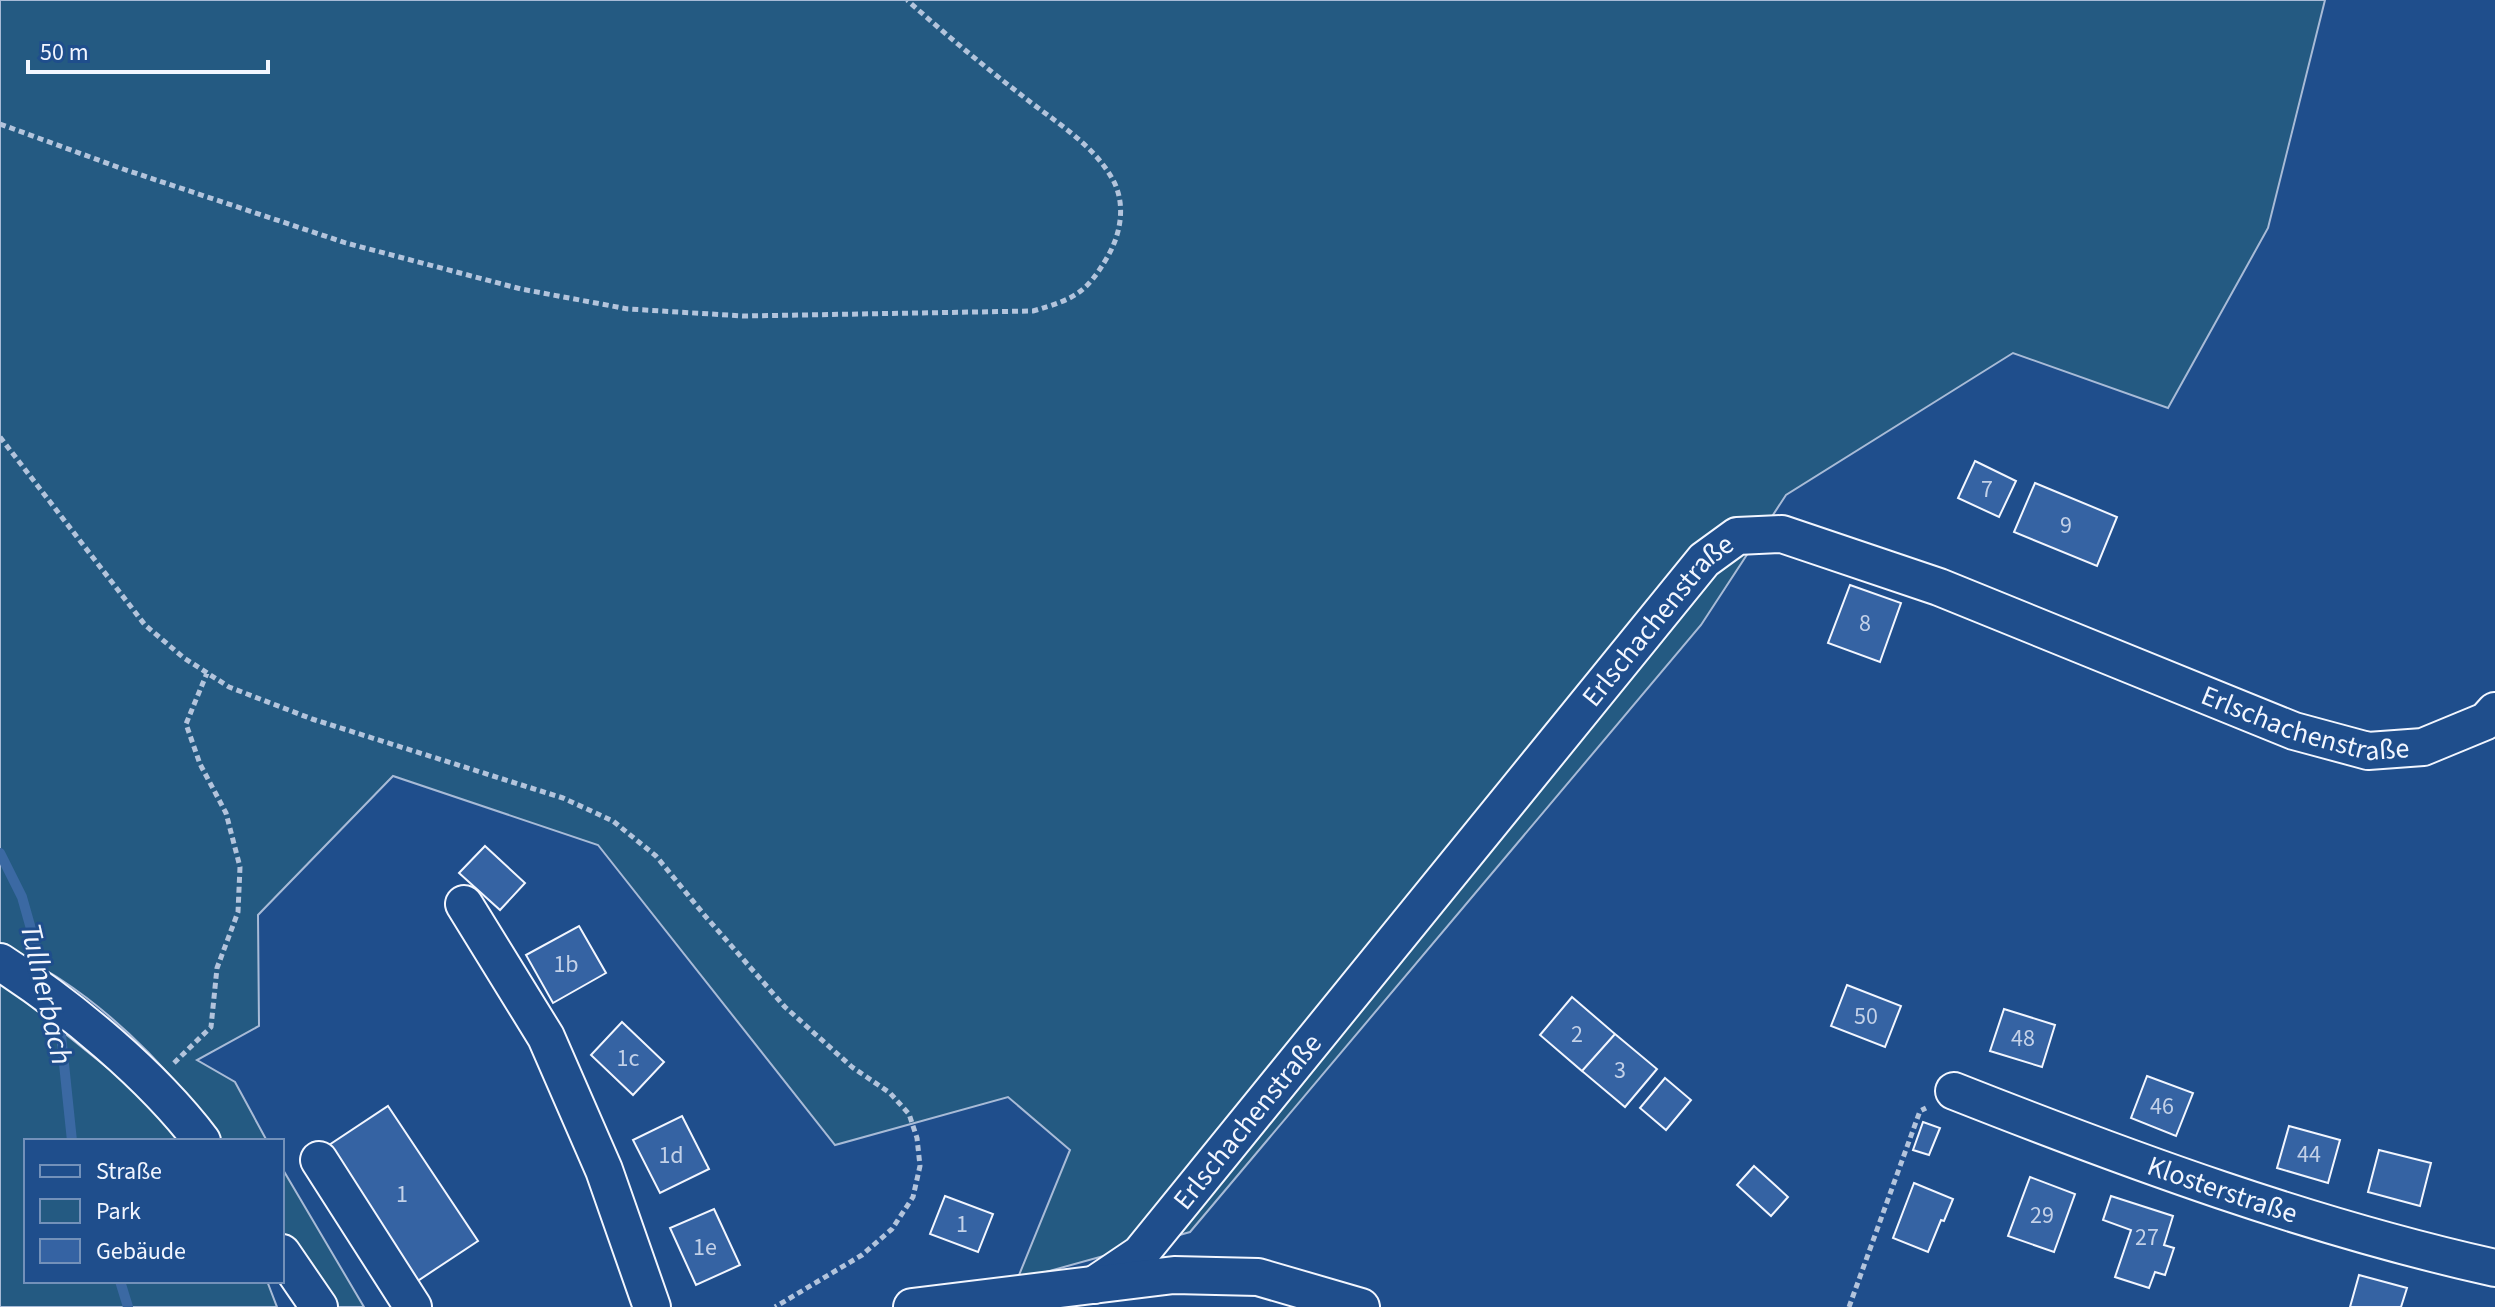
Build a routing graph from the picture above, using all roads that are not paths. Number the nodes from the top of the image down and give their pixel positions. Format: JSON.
{"nodes":[{"id":1,"x":2495,"y":711,"type":"edge"},
{"id":2,"x":464,"y":904,"type":"dead end"},
{"id":3,"x":11,"y":970,"type":"edge"},
{"id":4,"x":1954,"y":1091,"type":"road end"},
{"id":5,"x":201,"y":1139,"type":"edge"},
{"id":6,"x":319,"y":1160,"type":"dead end"},
{"id":7,"x":284,"y":1256,"type":"edge"},
{"id":8,"x":2495,"y":1268,"type":"edge"},
{"id":9,"x":1094,"y":1285,"type":"junction"},
{"id":10,"x":319,"y":1307,"type":"edge"},
{"id":11,"x":413,"y":1307,"type":"edge"},
{"id":12,"x":652,"y":1307,"type":"edge"},
{"id":13,"x":912,"y":1307,"type":"edge"},
{"id":14,"x":1361,"y":1307,"type":"edge"}],
"edges":[{"from":1,"to":9,"type":"street","name":"Erlschachenstraße"},
{"from":2,"to":12,"type":"street"},
{"from":3,"to":5,"type":"street"},
{"from":4,"to":8,"type":"street","name":"Klosterstraße"},
{"from":6,"to":11,"type":"street"},
{"from":7,"to":10,"type":"street"},
{"from":9,"to":13,"type":"street"},
{"from":9,"to":14,"type":"street"}]}
